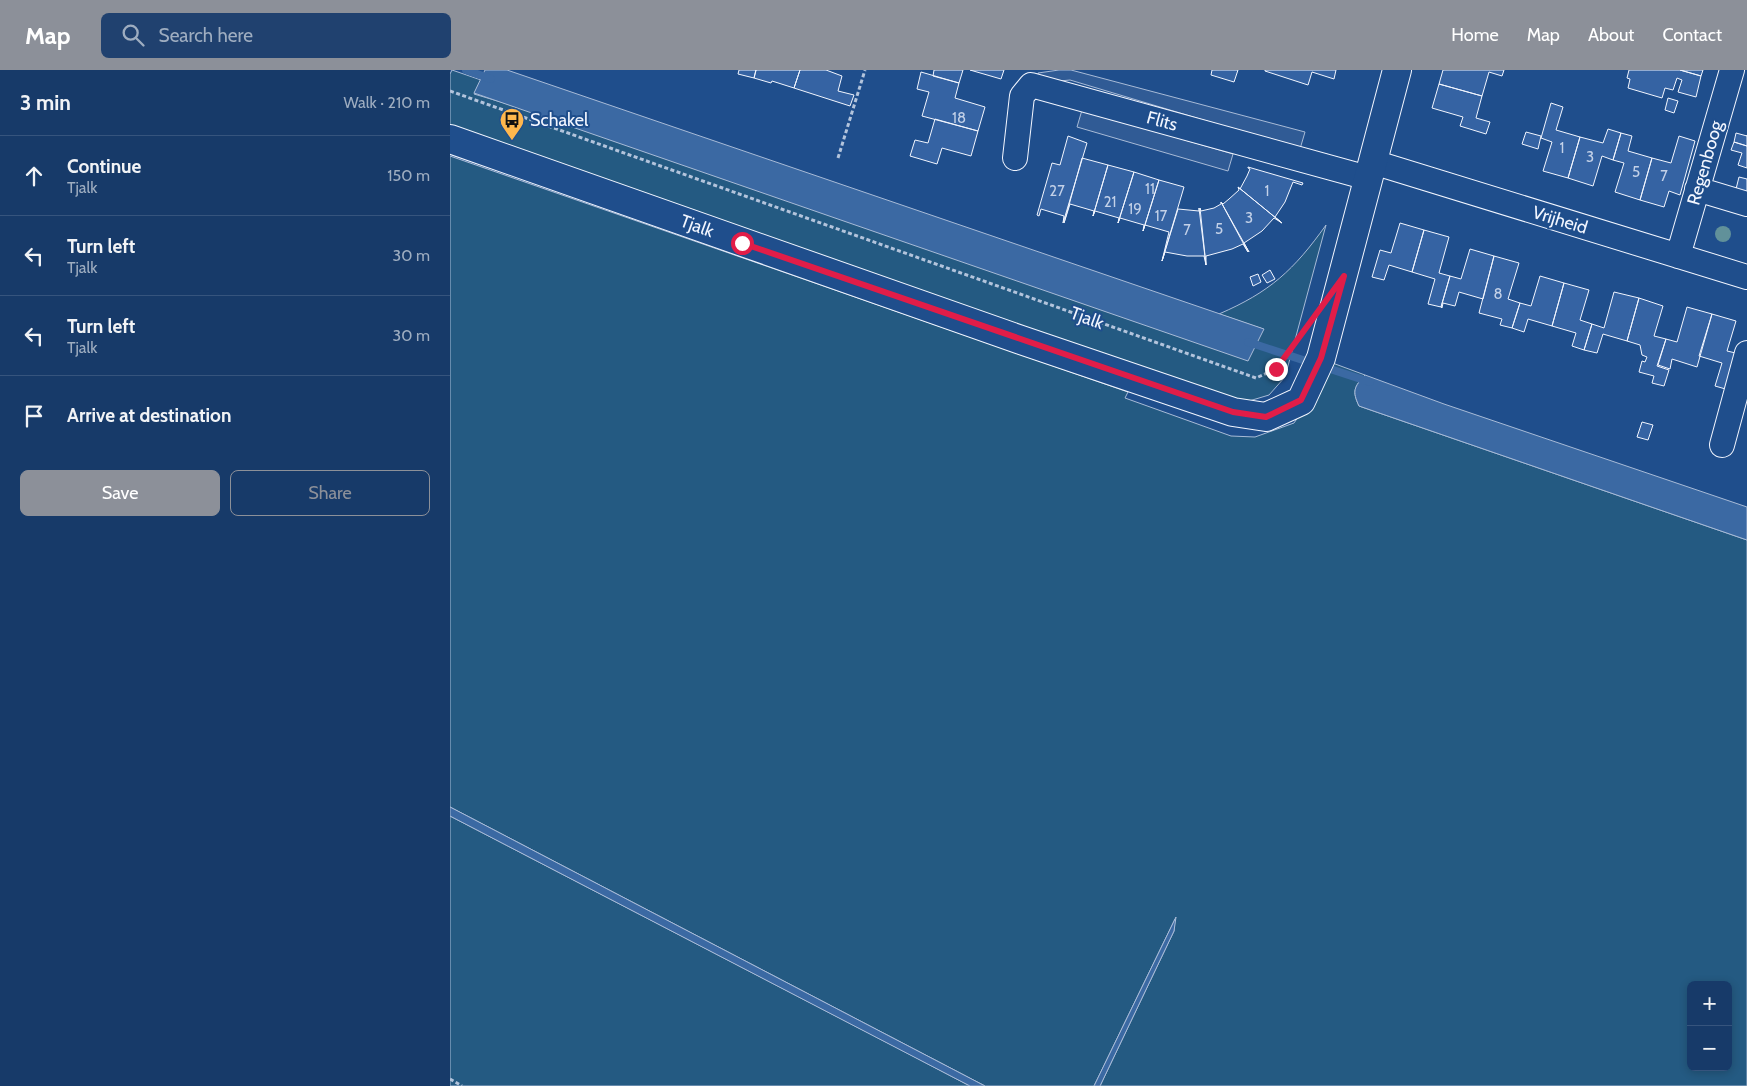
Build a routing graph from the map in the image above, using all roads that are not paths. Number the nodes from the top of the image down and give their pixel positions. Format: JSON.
{"nodes":[{"id":1,"x":1397,"y":70,"type":"edge"},
{"id":2,"x":1732,"y":70,"type":"edge"},
{"id":3,"x":450,"y":139,"type":"edge"},
{"id":4,"x":1015,"y":158,"type":"dead end"},
{"id":5,"x":1370,"y":170,"type":"junction"},
{"id":6,"x":1697,"y":189,"type":"junction"},
{"id":7,"x":1747,"y":204,"type":"edge"},
{"id":8,"x":1678,"y":256,"type":"junction"},
{"id":9,"x":1747,"y":277,"type":"edge"},
{"id":10,"x":1747,"y":352,"type":"edge"},
{"id":11,"x":1722,"y":445,"type":"dead end"}],
"edges":[{"from":1,"to":5,"type":"street","name":"Tjalk"},
{"from":2,"to":6,"type":"street","name":"Regenboog"},
{"from":3,"to":5,"type":"street","name":"Tjalk"},
{"from":4,"to":5,"type":"street","name":"Flits"},
{"from":5,"to":8,"type":"street","name":"Vrijheid"},
{"from":6,"to":7,"type":"street"},
{"from":6,"to":8,"type":"street","name":"Regenboog"},
{"from":8,"to":9,"type":"street","name":"Vrijheid"},
{"from":10,"to":11,"type":"street"}]}
